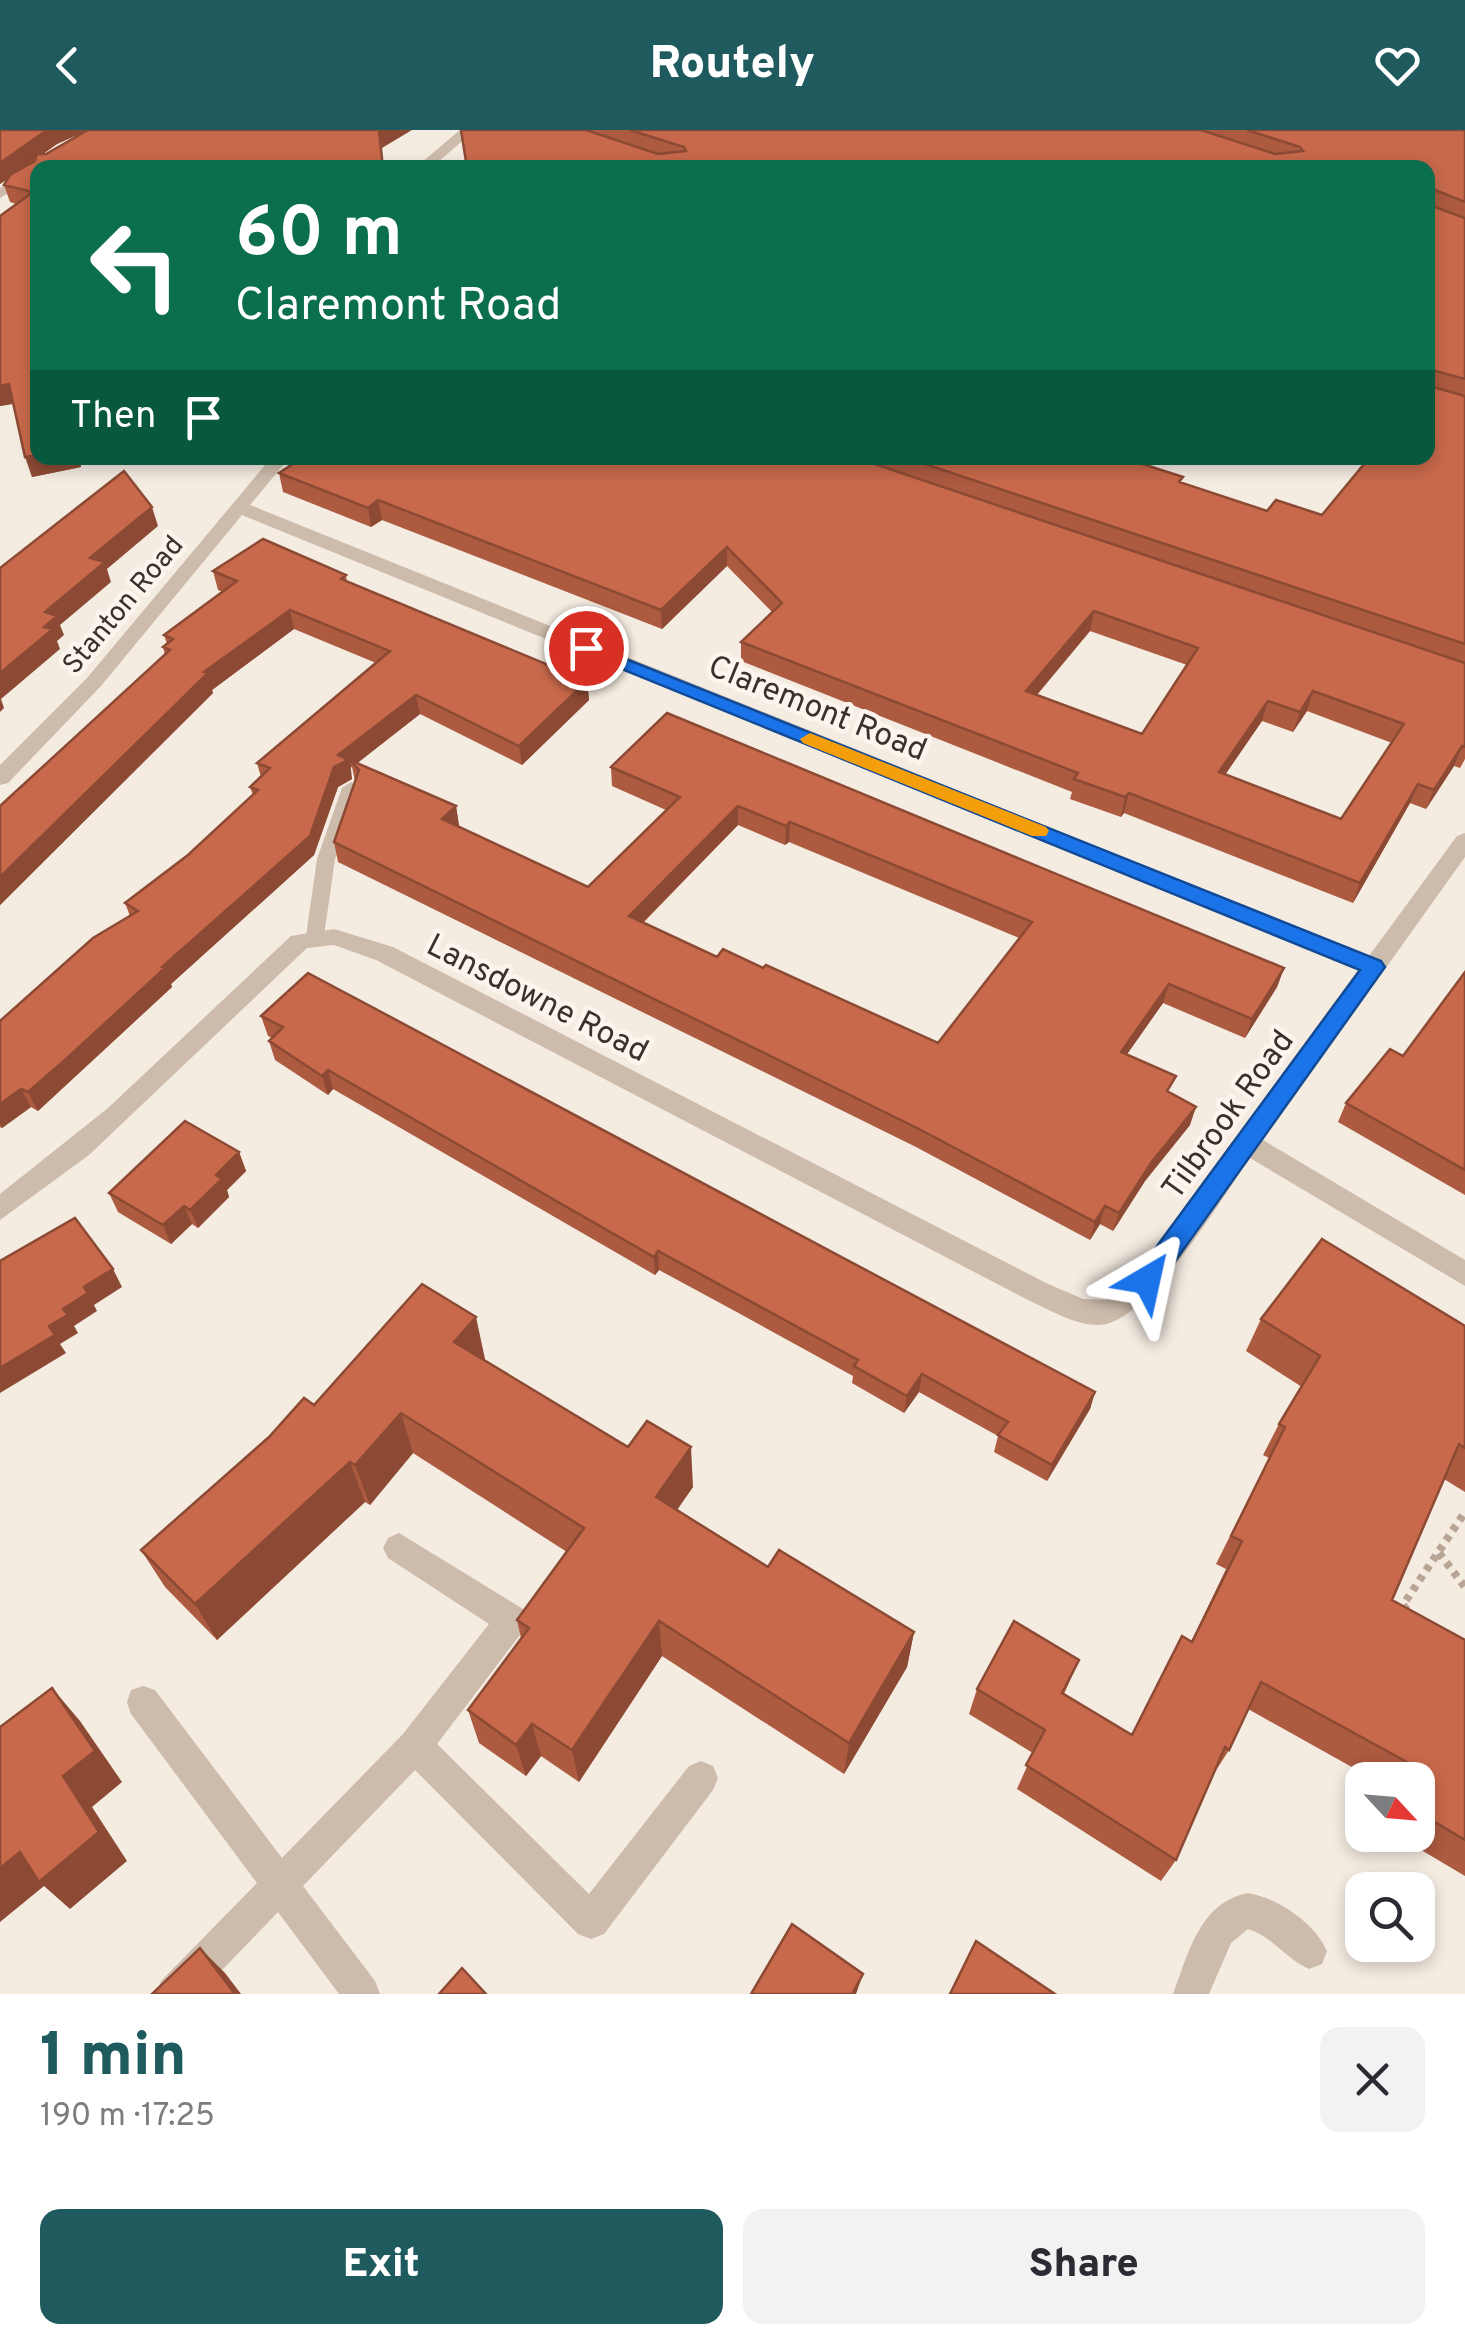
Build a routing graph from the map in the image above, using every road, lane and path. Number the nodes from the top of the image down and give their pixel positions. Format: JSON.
{"nodes":[{"id":1,"x":468,"y":130,"type":"edge"},
{"id":2,"x":432,"y":160,"type":"edge"},
{"id":3,"x":30,"y":174,"type":"edge"},
{"id":4,"x":0,"y":194,"type":"edge"},
{"id":5,"x":274,"y":465,"type":"edge"},
{"id":6,"x":238,"y":507,"type":"junction"},
{"id":7,"x":0,"y":778,"type":"edge"},
{"id":8,"x":351,"y":788,"type":"edge"},
{"id":9,"x":1465,"y":842,"type":"edge"},
{"id":10,"x":315,"y":936,"type":"junction"},
{"id":11,"x":1374,"y":967,"type":"junction"},
{"id":12,"x":1246,"y":1144,"type":"junction"},
{"id":13,"x":0,"y":1209,"type":"edge"},
{"id":14,"x":1465,"y":1274,"type":"edge"},
{"id":15,"x":1102,"y":1315,"type":"joint"},
{"id":16,"x":1465,"y":1512,"type":"edge"},
{"id":17,"x":400,"y":1548,"type":"dead end"},
{"id":18,"x":1438,"y":1552,"type":"junction"},
{"id":19,"x":1465,"y":1587,"type":"edge"},
{"id":20,"x":1415,"y":1619,"type":"edge"},
{"id":21,"x":144,"y":1702,"type":"dead end"},
{"id":22,"x":415,"y":1746,"type":"junction"},
{"id":23,"x":702,"y":1778,"type":"dead end"},
{"id":24,"x":280,"y":1882,"type":"junction"},
{"id":25,"x":1308,"y":1951,"type":"dead end"},
{"id":26,"x":174,"y":1994,"type":"edge"},
{"id":27,"x":362,"y":1994,"type":"edge"},
{"id":28,"x":1192,"y":1994,"type":"edge"}],
"edges":[{"from":1,"to":2,"type":"street"},
{"from":3,"to":4,"type":"street"},
{"from":5,"to":6,"type":"street","name":"Stanton Road"},
{"from":6,"to":7,"type":"street","name":"Stanton Road"},
{"from":6,"to":11,"type":"street","name":"Claremont Road"},
{"from":8,"to":10,"type":"lane"},
{"from":9,"to":11,"type":"street","name":"Tilbrook Road"},
{"from":10,"to":13,"type":"street"},
{"from":10,"to":15,"type":"street","name":"Lansdowne Road"},
{"from":11,"to":12,"type":"street","name":"Tilbrook Road"},
{"from":12,"to":14,"type":"street"},
{"from":12,"to":15,"type":"street","name":"Tilbrook Road"},
{"from":16,"to":18,"type":"path"},
{"from":17,"to":22,"type":"street"},
{"from":18,"to":19,"type":"path"},
{"from":18,"to":20,"type":"path"},
{"from":21,"to":24,"type":"street"},
{"from":22,"to":23,"type":"street"},
{"from":22,"to":24,"type":"street"},
{"from":24,"to":26,"type":"street"},
{"from":24,"to":27,"type":"street"},
{"from":25,"to":28,"type":"street"}]}
